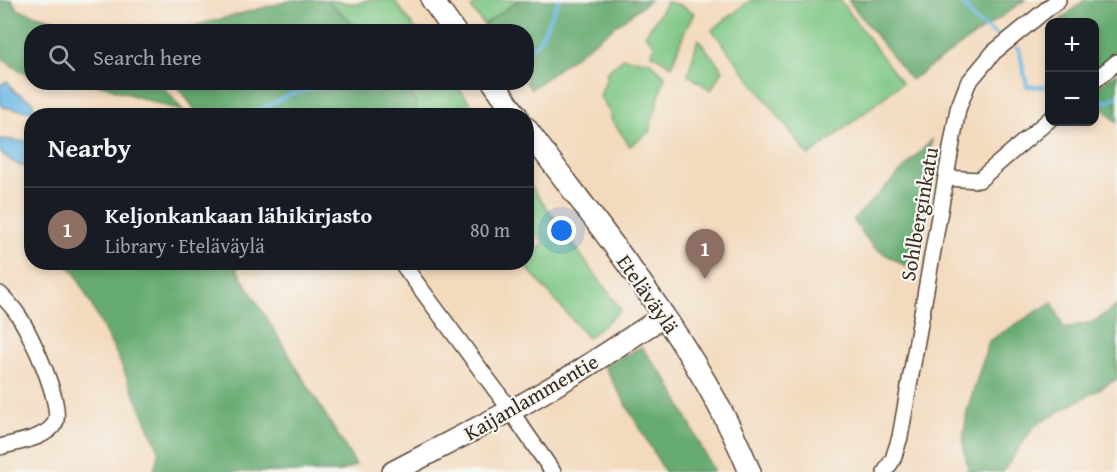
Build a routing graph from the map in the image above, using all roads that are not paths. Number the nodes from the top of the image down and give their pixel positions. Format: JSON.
{"nodes":[{"id":1,"x":432,"y":0,"type":"edge"},
{"id":2,"x":1058,"y":0,"type":"edge"},
{"id":3,"x":449,"y":24,"type":"edge"},
{"id":4,"x":1117,"y":62,"type":"edge"},
{"id":5,"x":1099,"y":78,"type":"edge"},
{"id":6,"x":499,"y":90,"type":"edge"},
{"id":7,"x":511,"y":108,"type":"edge"},
{"id":8,"x":1045,"y":123,"type":"edge"},
{"id":9,"x":534,"y":139,"type":"edge"},
{"id":10,"x":946,"y":178,"type":"junction"},
{"id":11,"x":406,"y":270,"type":"edge"},
{"id":12,"x":0,"y":294,"type":"edge"},
{"id":13,"x":664,"y":316,"type":"junction"},
{"id":14,"x":511,"y":411,"type":"junction"},
{"id":15,"x":0,"y":447,"type":"edge"},
{"id":16,"x":393,"y":472,"type":"edge"},
{"id":17,"x":553,"y":472,"type":"edge"},
{"id":18,"x":750,"y":472,"type":"edge"},
{"id":19,"x":885,"y":472,"type":"edge"}],
"edges":[{"from":1,"to":3,"type":"main road"},
{"from":2,"to":10,"type":"street","name":"Sohlberginkatu"},
{"from":4,"to":5,"type":"street"},
{"from":6,"to":7,"type":"main road"},
{"from":8,"to":10,"type":"street"},
{"from":9,"to":13,"type":"main road","name":"Eteläväylä"},
{"from":10,"to":19,"type":"street","name":"Sohlberginkatu"},
{"from":11,"to":14,"type":"street"},
{"from":12,"to":15,"type":"street"},
{"from":13,"to":14,"type":"main road","name":"Kaijanlammentie"},
{"from":13,"to":18,"type":"main road","name":"Eteläväylä"},
{"from":14,"to":16,"type":"main road","name":"Kaijanlammentie"},
{"from":14,"to":17,"type":"street"}]}
